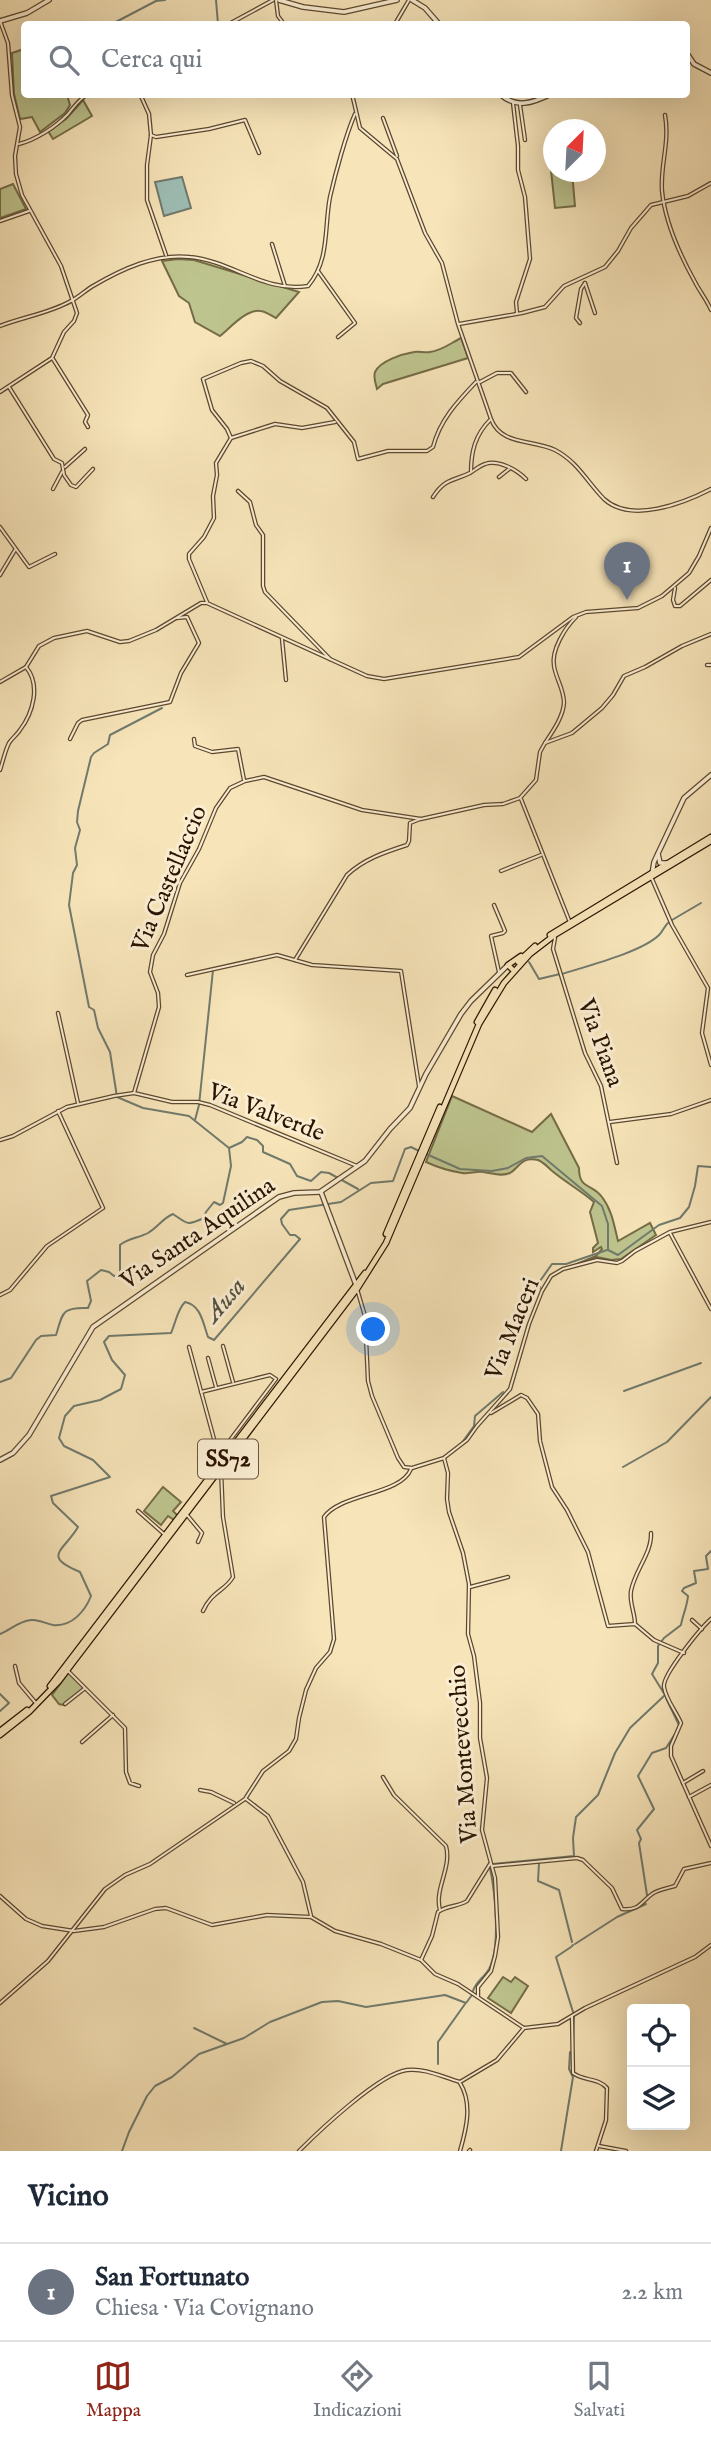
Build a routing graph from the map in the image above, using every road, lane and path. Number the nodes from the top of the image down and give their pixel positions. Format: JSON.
{"nodes":[{"id":1,"x":49,"y":0,"type":"edge"},
{"id":2,"x":276,"y":0,"type":"edge"},
{"id":3,"x":397,"y":0,"type":"edge"},
{"id":4,"x":411,"y":0,"type":"edge"},
{"id":5,"x":0,"y":20,"type":"edge"},
{"id":6,"x":235,"y":21,"type":"edge"},
{"id":7,"x":282,"y":21,"type":"edge"},
{"id":8,"x":398,"y":21,"type":"edge"},
{"id":9,"x":436,"y":21,"type":"edge"},
{"id":10,"x":690,"y":57,"type":"edge"},
{"id":11,"x":711,"y":73,"type":"edge"},
{"id":12,"x":83,"y":98,"type":"edge"},
{"id":13,"x":142,"y":98,"type":"edge"},
{"id":14,"x":353,"y":98,"type":"edge"},
{"id":15,"x":506,"y":98,"type":"edge"},
{"id":16,"x":539,"y":98,"type":"edge"},
{"id":17,"x":513,"y":103,"type":"junction"},
{"id":18,"x":520,"y":104,"type":"junction"},
{"id":19,"x":355,"y":114,"type":"junction"},
{"id":20,"x":665,"y":116,"type":"dead end"},
{"id":21,"x":383,"y":118,"type":"dead end"},
{"id":22,"x":151,"y":135,"type":"junction"},
{"id":23,"x":525,"y":140,"type":"dead end"},
{"id":24,"x":18,"y":144,"type":"junction"},
{"id":25,"x":259,"y":153,"type":"dead end"},
{"id":26,"x":397,"y":159,"type":"junction"},
{"id":27,"x":711,"y":183,"type":"edge"},
{"id":28,"x":664,"y":201,"type":"junction"},
{"id":29,"x":30,"y":211,"type":"junction"},
{"id":30,"x":0,"y":221,"type":"edge"},
{"id":31,"x":272,"y":244,"type":"dead end"},
{"id":32,"x":167,"y":256,"type":"junction"},
{"id":33,"x":318,"y":271,"type":"junction"},
{"id":34,"x":584,"y":279,"type":"junction"},
{"id":35,"x":585,"y":283,"type":"junction"},
{"id":36,"x":285,"y":287,"type":"junction"},
{"id":37,"x":71,"y":301,"type":"junction"},
{"id":38,"x":711,"y":310,"type":"edge"},
{"id":39,"x":595,"y":313,"type":"dead end"},
{"id":40,"x":517,"y":314,"type":"junction"},
{"id":41,"x":580,"y":323,"type":"dead end"},
{"id":42,"x":458,"y":324,"type":"junction"},
{"id":43,"x":0,"y":326,"type":"edge"},
{"id":44,"x":338,"y":337,"type":"dead end"},
{"id":45,"x":52,"y":358,"type":"junction"},
{"id":46,"x":478,"y":382,"type":"junction"},
{"id":47,"x":8,"y":386,"type":"junction"},
{"id":48,"x":0,"y":392,"type":"edge"},
{"id":49,"x":526,"y":392,"type":"dead end"},
{"id":50,"x":491,"y":419,"type":"junction"},
{"id":51,"x":337,"y":421,"type":"junction"},
{"id":52,"x":88,"y":427,"type":"dead end"},
{"id":53,"x":231,"y":438,"type":"junction"},
{"id":54,"x":85,"y":449,"type":"dead end"},
{"id":55,"x":65,"y":467,"type":"junction"},
{"id":56,"x":509,"y":468,"type":"junction"},
{"id":57,"x":93,"y":469,"type":"dead end"},
{"id":58,"x":63,"y":471,"type":"junction"},
{"id":59,"x":471,"y":472,"type":"junction"},
{"id":60,"x":499,"y":477,"type":"dead end"},
{"id":61,"x":526,"y":479,"type":"dead end"},
{"id":62,"x":52,"y":489,"type":"dead end"},
{"id":63,"x":711,"y":489,"type":"edge"},
{"id":64,"x":238,"y":491,"type":"dead end"},
{"id":65,"x":433,"y":497,"type":"dead end"},
{"id":66,"x":0,"y":527,"type":"edge"},
{"id":67,"x":711,"y":528,"type":"edge"},
{"id":68,"x":15,"y":549,"type":"junction"},
{"id":69,"x":55,"y":554,"type":"dead end"},
{"id":70,"x":0,"y":575,"type":"edge"},
{"id":71,"x":711,"y":580,"type":"edge"},
{"id":72,"x":675,"y":587,"type":"junction"},
{"id":73,"x":207,"y":603,"type":"junction"},
{"id":74,"x":577,"y":616,"type":"junction"},
{"id":75,"x":176,"y":617,"type":"junction"},
{"id":76,"x":711,"y":634,"type":"edge"},
{"id":77,"x":282,"y":638,"type":"junction"},
{"id":78,"x":331,"y":660,"type":"junction"},
{"id":79,"x":707,"y":665,"type":"dead end"},
{"id":80,"x":711,"y":665,"type":"edge"},
{"id":81,"x":26,"y":667,"type":"junction"},
{"id":82,"x":286,"y":680,"type":"dead end"},
{"id":83,"x":0,"y":682,"type":"edge"},
{"id":84,"x":71,"y":739,"type":"dead end"},
{"id":85,"x":194,"y":739,"type":"dead end"},
{"id":86,"x":545,"y":743,"type":"junction"},
{"id":87,"x":0,"y":770,"type":"edge"},
{"id":88,"x":711,"y":775,"type":"edge"},
{"id":89,"x":245,"y":781,"type":"junction"},
{"id":90,"x":520,"y":798,"type":"junction"},
{"id":91,"x":421,"y":819,"type":"junction"},
{"id":92,"x":711,"y":839,"type":"edge"},
{"id":93,"x":658,"y":852,"type":"junction"},
{"id":94,"x":542,"y":855,"type":"junction"},
{"id":95,"x":657,"y":859,"type":"junction"},
{"id":96,"x":667,"y":863,"type":"junction"},
{"id":97,"x":502,"y":871,"type":"dead end"},
{"id":98,"x":652,"y":874,"type":"junction"},
{"id":99,"x":494,"y":905,"type":"dead end"},
{"id":100,"x":569,"y":922,"type":"junction"},
{"id":101,"x":556,"y":934,"type":"junction"},
{"id":102,"x":295,"y":960,"type":"junction"},
{"id":103,"x":510,"y":967,"type":"junction"},
{"id":104,"x":499,"y":972,"type":"junction"},
{"id":105,"x":187,"y":975,"type":"dead end"},
{"id":106,"x":58,"y":1013,"type":"dead end"},
{"id":107,"x":711,"y":1065,"type":"edge"},
{"id":108,"x":419,"y":1087,"type":"junction"},
{"id":109,"x":134,"y":1093,"type":"junction"},
{"id":110,"x":711,"y":1100,"type":"edge"},
{"id":111,"x":78,"y":1104,"type":"junction"},
{"id":112,"x":58,"y":1111,"type":"junction"},
{"id":113,"x":608,"y":1122,"type":"junction"},
{"id":114,"x":0,"y":1140,"type":"edge"},
{"id":115,"x":424,"y":1148,"type":"junction"},
{"id":116,"x":617,"y":1163,"type":"dead end"},
{"id":117,"x":358,"y":1167,"type":"junction"},
{"id":118,"x":320,"y":1192,"type":"junction"},
{"id":119,"x":711,"y":1222,"type":"edge"},
{"id":120,"x":670,"y":1231,"type":"junction"},
{"id":121,"x":357,"y":1287,"type":"junction"},
{"id":122,"x":0,"y":1296,"type":"edge"},
{"id":123,"x":711,"y":1309,"type":"edge"},
{"id":124,"x":223,"y":1346,"type":"dead end"},
{"id":125,"x":189,"y":1347,"type":"dead end"},
{"id":126,"x":208,"y":1359,"type":"dead end"},
{"id":127,"x":233,"y":1384,"type":"junction"},
{"id":128,"x":217,"y":1388,"type":"junction"},
{"id":129,"x":201,"y":1392,"type":"junction"},
{"id":130,"x":489,"y":1414,"type":"junction"},
{"id":131,"x":218,"y":1456,"type":"junction"},
{"id":132,"x":444,"y":1458,"type":"junction"},
{"id":133,"x":0,"y":1460,"type":"edge"},
{"id":134,"x":221,"y":1465,"type":"junction"},
{"id":135,"x":412,"y":1468,"type":"junction"},
{"id":136,"x":138,"y":1511,"type":"dead end"},
{"id":137,"x":187,"y":1514,"type":"junction"},
{"id":138,"x":651,"y":1533,"type":"dead end"},
{"id":139,"x":166,"y":1535,"type":"junction"},
{"id":140,"x":198,"y":1542,"type":"dead end"},
{"id":141,"x":508,"y":1577,"type":"dead end"},
{"id":142,"x":469,"y":1588,"type":"junction"},
{"id":143,"x":203,"y":1611,"type":"dead end"},
{"id":144,"x":711,"y":1619,"type":"edge"},
{"id":145,"x":692,"y":1620,"type":"dead end"},
{"id":146,"x":635,"y":1624,"type":"junction"},
{"id":147,"x":702,"y":1629,"type":"junction"},
{"id":148,"x":684,"y":1653,"type":"junction"},
{"id":149,"x":15,"y":1666,"type":"dead end"},
{"id":150,"x":67,"y":1670,"type":"junction"},
{"id":151,"x":86,"y":1688,"type":"junction"},
{"id":152,"x":35,"y":1702,"type":"junction"},
{"id":153,"x":65,"y":1704,"type":"dead end"},
{"id":154,"x":113,"y":1715,"type":"junction"},
{"id":155,"x":0,"y":1733,"type":"edge"},
{"id":156,"x":82,"y":1742,"type":"dead end"},
{"id":157,"x":703,"y":1771,"type":"dead end"},
{"id":158,"x":383,"y":1777,"type":"dead end"},
{"id":159,"x":682,"y":1784,"type":"junction"},
{"id":160,"x":711,"y":1785,"type":"edge"},
{"id":161,"x":139,"y":1786,"type":"dead end"},
{"id":162,"x":200,"y":1790,"type":"dead end"},
{"id":163,"x":688,"y":1797,"type":"junction"},
{"id":164,"x":245,"y":1799,"type":"junction"},
{"id":165,"x":235,"y":1804,"type":"junction"},
{"id":166,"x":711,"y":1846,"type":"edge"},
{"id":167,"x":711,"y":1863,"type":"edge"},
{"id":168,"x":491,"y":1864,"type":"junction"},
{"id":169,"x":0,"y":1896,"type":"edge"},
{"id":170,"x":440,"y":1910,"type":"junction"},
{"id":171,"x":311,"y":1917,"type":"junction"},
{"id":172,"x":74,"y":1931,"type":"junction"},
{"id":173,"x":711,"y":1945,"type":"edge"},
{"id":174,"x":421,"y":1960,"type":"junction"},
{"id":175,"x":478,"y":1996,"type":"junction"},
{"id":176,"x":0,"y":2003,"type":"edge"},
{"id":177,"x":571,"y":2015,"type":"junction"},
{"id":178,"x":524,"y":2028,"type":"junction"},
{"id":179,"x":460,"y":2082,"type":"junction"},
{"id":180,"x":598,"y":2146,"type":"junction"},
{"id":181,"x":299,"y":2151,"type":"edge"},
{"id":182,"x":460,"y":2151,"type":"edge"},
{"id":183,"x":596,"y":2151,"type":"edge"},
{"id":184,"x":626,"y":2151,"type":"edge"}],
"edges":[{"from":1,"to":5,"type":"street"},
{"from":2,"to":3,"type":"street"},
{"from":2,"to":6,"type":"street"},
{"from":2,"to":7,"type":"street"},
{"from":4,"to":8,"type":"street"},
{"from":4,"to":9,"type":"street"},
{"from":5,"to":24,"type":"street"},
{"from":10,"to":11,"type":"street"},
{"from":12,"to":24,"type":"street"},
{"from":13,"to":22,"type":"street"},
{"from":14,"to":19,"type":"street"},
{"from":15,"to":17,"type":"street"},
{"from":16,"to":18,"type":"street"},
{"from":17,"to":18,"type":"street"},
{"from":17,"to":40,"type":"street"},
{"from":18,"to":23,"type":"street"},
{"from":19,"to":26,"type":"street"},
{"from":19,"to":33,"type":"street"},
{"from":20,"to":28,"type":"street"},
{"from":21,"to":26,"type":"street"},
{"from":22,"to":25,"type":"street"},
{"from":22,"to":32,"type":"street"},
{"from":24,"to":29,"type":"street"},
{"from":26,"to":42,"type":"street"},
{"from":27,"to":28,"type":"street"},
{"from":28,"to":34,"type":"street"},
{"from":28,"to":38,"type":"street"},
{"from":29,"to":30,"type":"street"},
{"from":29,"to":37,"type":"street"},
{"from":31,"to":36,"type":"street"},
{"from":32,"to":36,"type":"street"},
{"from":32,"to":37,"type":"street"},
{"from":33,"to":36,"type":"street"},
{"from":33,"to":44,"type":"street"},
{"from":34,"to":35,"type":"street"},
{"from":34,"to":40,"type":"street"},
{"from":35,"to":39,"type":"street"},
{"from":35,"to":41,"type":"street"},
{"from":37,"to":43,"type":"street"},
{"from":37,"to":45,"type":"street"},
{"from":40,"to":42,"type":"street"},
{"from":42,"to":46,"type":"street"},
{"from":45,"to":47,"type":"street"},
{"from":45,"to":52,"type":"street"},
{"from":46,"to":49,"type":"street"},
{"from":46,"to":50,"type":"street"},
{"from":46,"to":51,"type":"street"},
{"from":47,"to":48,"type":"street"},
{"from":47,"to":55,"type":"street"},
{"from":50,"to":59,"type":"street"},
{"from":50,"to":63,"type":"street"},
{"from":51,"to":53,"type":"street"},
{"from":51,"to":53,"type":"street"},
{"from":53,"to":73,"type":"street"},
{"from":54,"to":55,"type":"street"},
{"from":55,"to":58,"type":"street"},
{"from":56,"to":59,"type":"street"},
{"from":56,"to":60,"type":"street"},
{"from":56,"to":61,"type":"street"},
{"from":57,"to":58,"type":"street"},
{"from":58,"to":62,"type":"street"},
{"from":59,"to":65,"type":"street"},
{"from":64,"to":78,"type":"street"},
{"from":66,"to":68,"type":"street"},
{"from":67,"to":72,"type":"street"},
{"from":68,"to":69,"type":"street"},
{"from":68,"to":70,"type":"street"},
{"from":71,"to":72,"type":"street"},
{"from":72,"to":74,"type":"street"},
{"from":73,"to":75,"type":"street"},
{"from":73,"to":77,"type":"street"},
{"from":74,"to":78,"type":"street"},
{"from":74,"to":86,"type":"street"},
{"from":75,"to":81,"type":"street"},
{"from":75,"to":84,"type":"street"},
{"from":76,"to":86,"type":"street"},
{"from":77,"to":78,"type":"street"},
{"from":77,"to":82,"type":"street"},
{"from":79,"to":80,"type":"street"},
{"from":81,"to":83,"type":"street"},
{"from":81,"to":87,"type":"street"},
{"from":85,"to":89,"type":"street"},
{"from":86,"to":90,"type":"street"},
{"from":88,"to":93,"type":"street"},
{"from":89,"to":91,"type":"street"},
{"from":89,"to":109,"type":"street","name":"Via Castellaccio"},
{"from":90,"to":91,"type":"street"},
{"from":90,"to":94,"type":"street"},
{"from":91,"to":102,"type":"street"},
{"from":92,"to":96,"type":"main road","number":"SS72"},
{"from":92,"to":98,"type":"main road","number":"SS72"},
{"from":93,"to":95,"type":"street"},
{"from":93,"to":98,"type":"street"},
{"from":94,"to":97,"type":"street"},
{"from":94,"to":100,"type":"street"},
{"from":95,"to":96,"type":"street"},
{"from":95,"to":98,"type":"street"},
{"from":96,"to":98,"type":"main road","number":"SS72"},
{"from":98,"to":100,"type":"main road","number":"SS72"},
{"from":98,"to":101,"type":"main road","number":"SS72"},
{"from":98,"to":107,"type":"street"},
{"from":99,"to":104,"type":"street"},
{"from":100,"to":103,"type":"main road","number":"SS72"},
{"from":101,"to":113,"type":"street","name":"Via Piana"},
{"from":101,"to":115,"type":"main road","number":"SS72"},
{"from":102,"to":105,"type":"street"},
{"from":102,"to":108,"type":"street"},
{"from":103,"to":104,"type":"street","name":"Via Santa Aquilina"},
{"from":103,"to":115,"type":"main road","number":"SS72"},
{"from":104,"to":108,"type":"street","name":"Via Santa Aquilina"},
{"from":106,"to":111,"type":"street"},
{"from":108,"to":117,"type":"street","name":"Via Santa Aquilina"},
{"from":109,"to":111,"type":"street","name":"Via Valverde"},
{"from":109,"to":117,"type":"street","name":"Via Valverde"},
{"from":110,"to":113,"type":"street"},
{"from":111,"to":112,"type":"street","name":"Via Valverde"},
{"from":112,"to":114,"type":"street","name":"Via Valverde"},
{"from":112,"to":122,"type":"street"},
{"from":113,"to":116,"type":"street","name":"Via Piana"},
{"from":115,"to":121,"type":"main road","number":"SS72"},
{"from":117,"to":118,"type":"street","name":"Via Santa Aquilina"},
{"from":118,"to":121,"type":"street"},
{"from":118,"to":133,"type":"street","name":"Via Santa Aquilina"},
{"from":119,"to":120,"type":"street","name":"Via Maceri"},
{"from":120,"to":123,"type":"street"},
{"from":120,"to":130,"type":"street","name":"Via Maceri"},
{"from":121,"to":134,"type":"main road","number":"SS72"},
{"from":121,"to":135,"type":"street"},
{"from":124,"to":127,"type":"street"},
{"from":125,"to":129,"type":"street"},
{"from":126,"to":128,"type":"street"},
{"from":127,"to":128,"type":"street"},
{"from":127,"to":131,"type":"street"},
{"from":128,"to":129,"type":"street"},
{"from":129,"to":131,"type":"street"},
{"from":130,"to":132,"type":"street","name":"Via Maceri"},
{"from":130,"to":146,"type":"street"},
{"from":131,"to":134,"type":"street"},
{"from":132,"to":135,"type":"street"},
{"from":132,"to":142,"type":"street","name":"Via Montevecchio"},
{"from":134,"to":137,"type":"main road","number":"SS72"},
{"from":134,"to":139,"type":"main road","number":"SS72"},
{"from":134,"to":143,"type":"street"},
{"from":135,"to":164,"type":"street"},
{"from":136,"to":139,"type":"street"},
{"from":137,"to":140,"type":"street"},
{"from":137,"to":150,"type":"main road","number":"SS72"},
{"from":138,"to":146,"type":"street"},
{"from":139,"to":152,"type":"main road","number":"SS72"},
{"from":141,"to":142,"type":"street"},
{"from":142,"to":168,"type":"street","name":"Via Montevecchio"},
{"from":144,"to":147,"type":"street"},
{"from":145,"to":147,"type":"street"},
{"from":146,"to":148,"type":"street"},
{"from":147,"to":148,"type":"street"},
{"from":148,"to":159,"type":"street"},
{"from":149,"to":152,"type":"street"},
{"from":150,"to":151,"type":"street"},
{"from":150,"to":155,"type":"main road","number":"SS72"},
{"from":151,"to":153,"type":"street"},
{"from":151,"to":154,"type":"street"},
{"from":152,"to":155,"type":"main road","number":"SS72"},
{"from":154,"to":156,"type":"street"},
{"from":154,"to":161,"type":"street"},
{"from":157,"to":159,"type":"street"},
{"from":158,"to":170,"type":"street"},
{"from":159,"to":163,"type":"street"},
{"from":160,"to":163,"type":"street"},
{"from":162,"to":165,"type":"street"},
{"from":163,"to":166,"type":"street"},
{"from":164,"to":165,"type":"street"},
{"from":164,"to":171,"type":"street"},
{"from":165,"to":172,"type":"street"},
{"from":167,"to":168,"type":"street"},
{"from":168,"to":170,"type":"street"},
{"from":168,"to":175,"type":"street","name":"Via Montevecchio"},
{"from":169,"to":172,"type":"street"},
{"from":170,"to":174,"type":"street"},
{"from":171,"to":172,"type":"street"},
{"from":171,"to":174,"type":"street"},
{"from":172,"to":176,"type":"street"},
{"from":173,"to":177,"type":"street"},
{"from":174,"to":175,"type":"street"},
{"from":175,"to":178,"type":"street"},
{"from":177,"to":178,"type":"street"},
{"from":177,"to":180,"type":"street"},
{"from":178,"to":179,"type":"street"},
{"from":179,"to":181,"type":"street"},
{"from":179,"to":182,"type":"street"},
{"from":180,"to":183,"type":"street"},
{"from":180,"to":184,"type":"street"}]}
